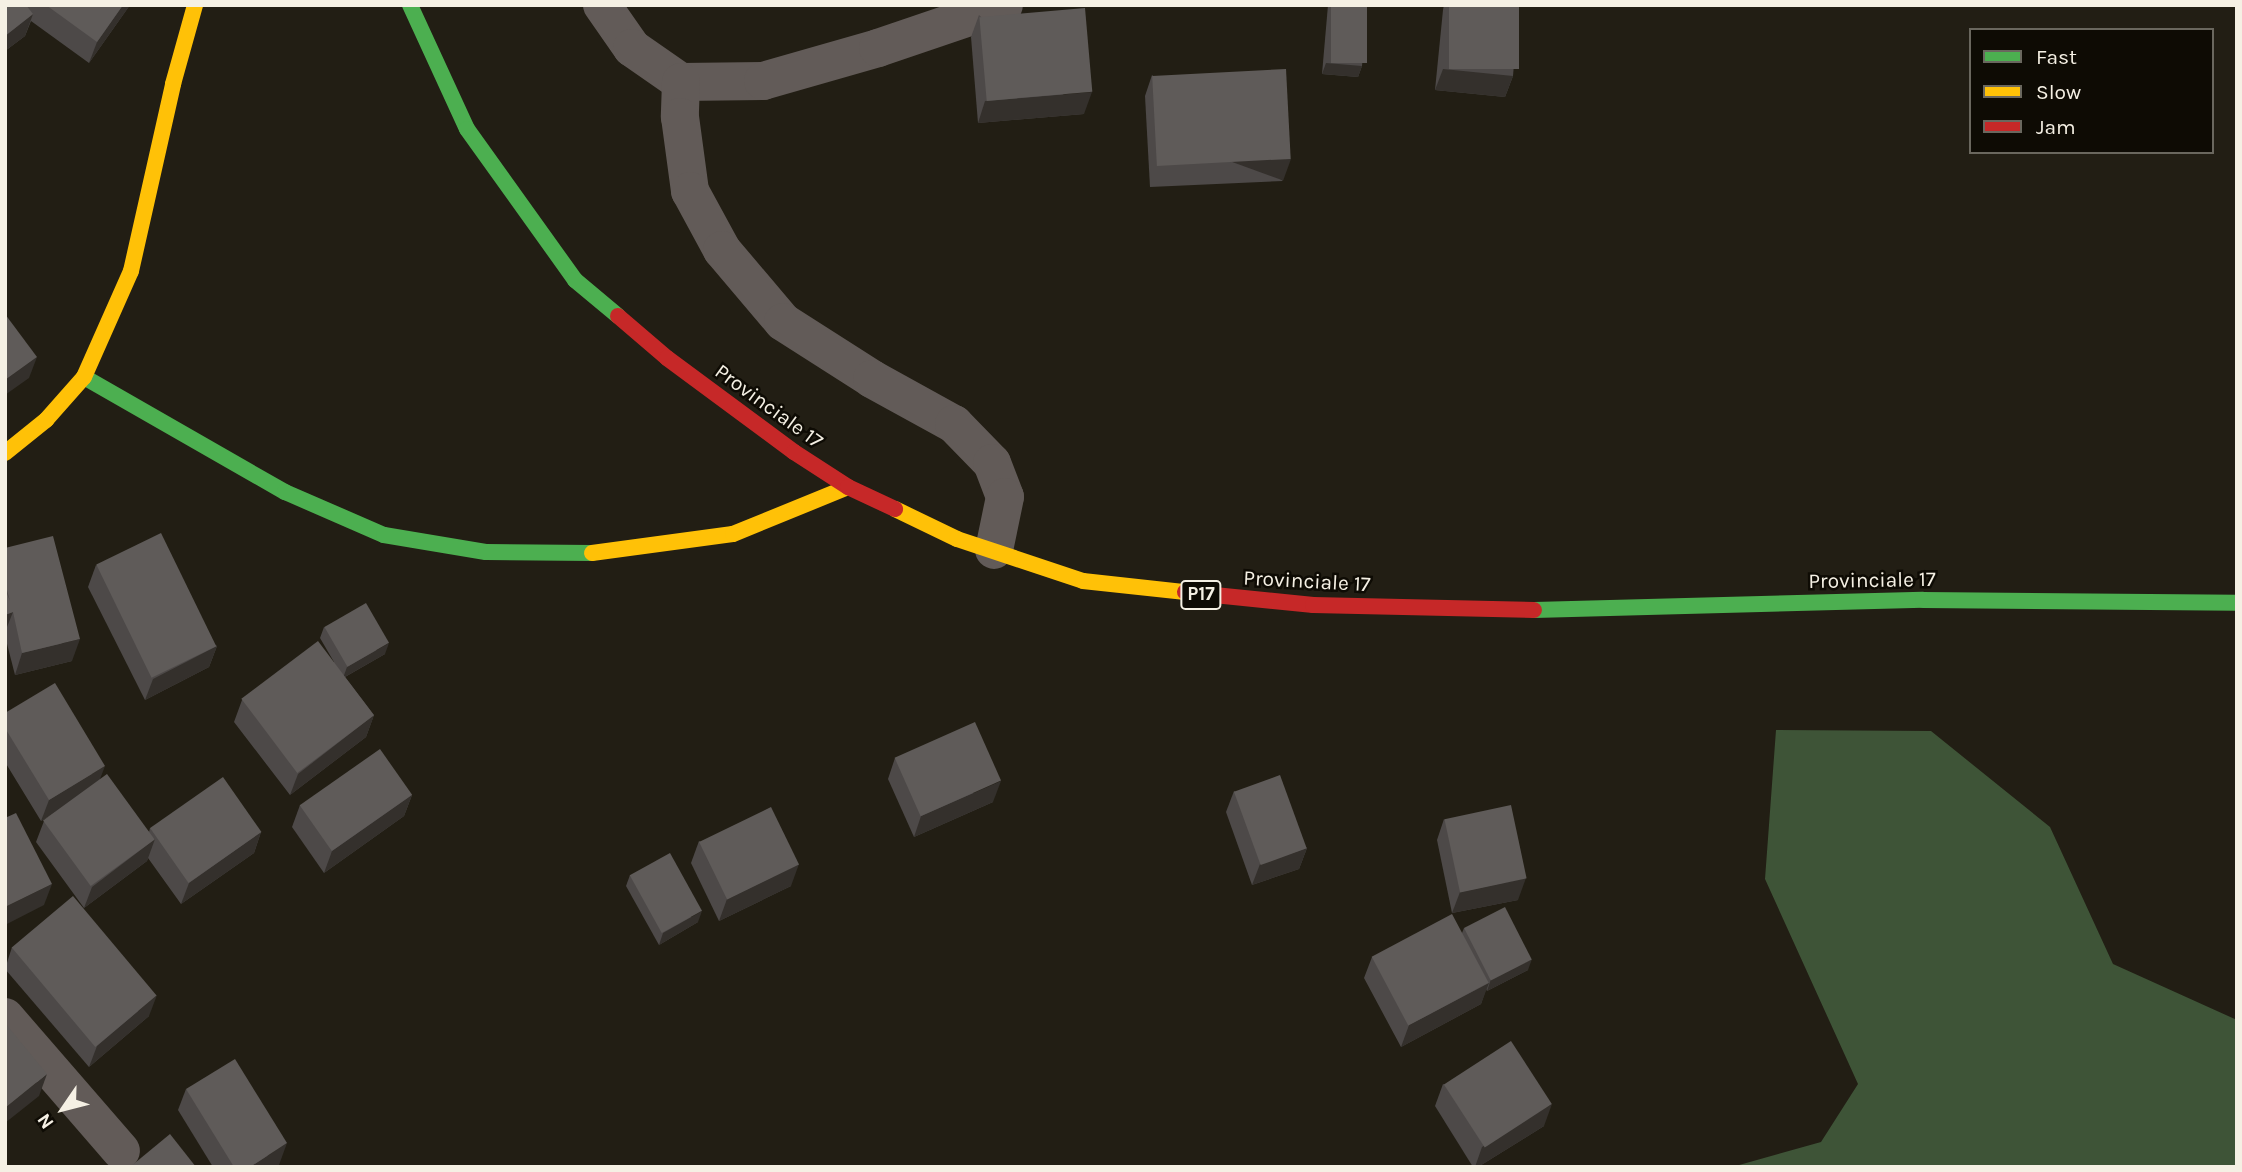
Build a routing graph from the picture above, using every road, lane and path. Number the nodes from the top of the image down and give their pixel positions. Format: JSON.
{"nodes":[{"id":1,"x":195,"y":5,"type":"edge"},
{"id":2,"x":410,"y":5,"type":"edge"},
{"id":3,"x":1004,"y":5,"type":"edge"},
{"id":4,"x":615,"y":11,"type":"edge"},
{"id":5,"x":681,"y":82,"type":"junction"},
{"id":6,"x":84,"y":377,"type":"junction"},
{"id":7,"x":5,"y":453,"type":"edge"},
{"id":8,"x":848,"y":486,"type":"junction"},
{"id":9,"x":994,"y":550,"type":"junction"},
{"id":10,"x":2237,"y":603,"type":"edge"},
{"id":11,"x":5,"y":1017,"type":"edge"},
{"id":12,"x":121,"y":1151,"type":"dead end"}],
"edges":[{"from":1,"to":6,"type":"main road"},
{"from":2,"to":8,"type":"main road","name":"Provinciale 17","number":"P17"},
{"from":3,"to":5,"type":"street"},
{"from":4,"to":5,"type":"street"},
{"from":5,"to":9,"type":"street"},
{"from":6,"to":7,"type":"main road"},
{"from":6,"to":8,"type":"main road"},
{"from":8,"to":9,"type":"main road","name":"Provinciale 17","number":"P17"},
{"from":9,"to":10,"type":"main road","name":"Provinciale 17","number":"P17"},
{"from":11,"to":12,"type":"street"}]}
